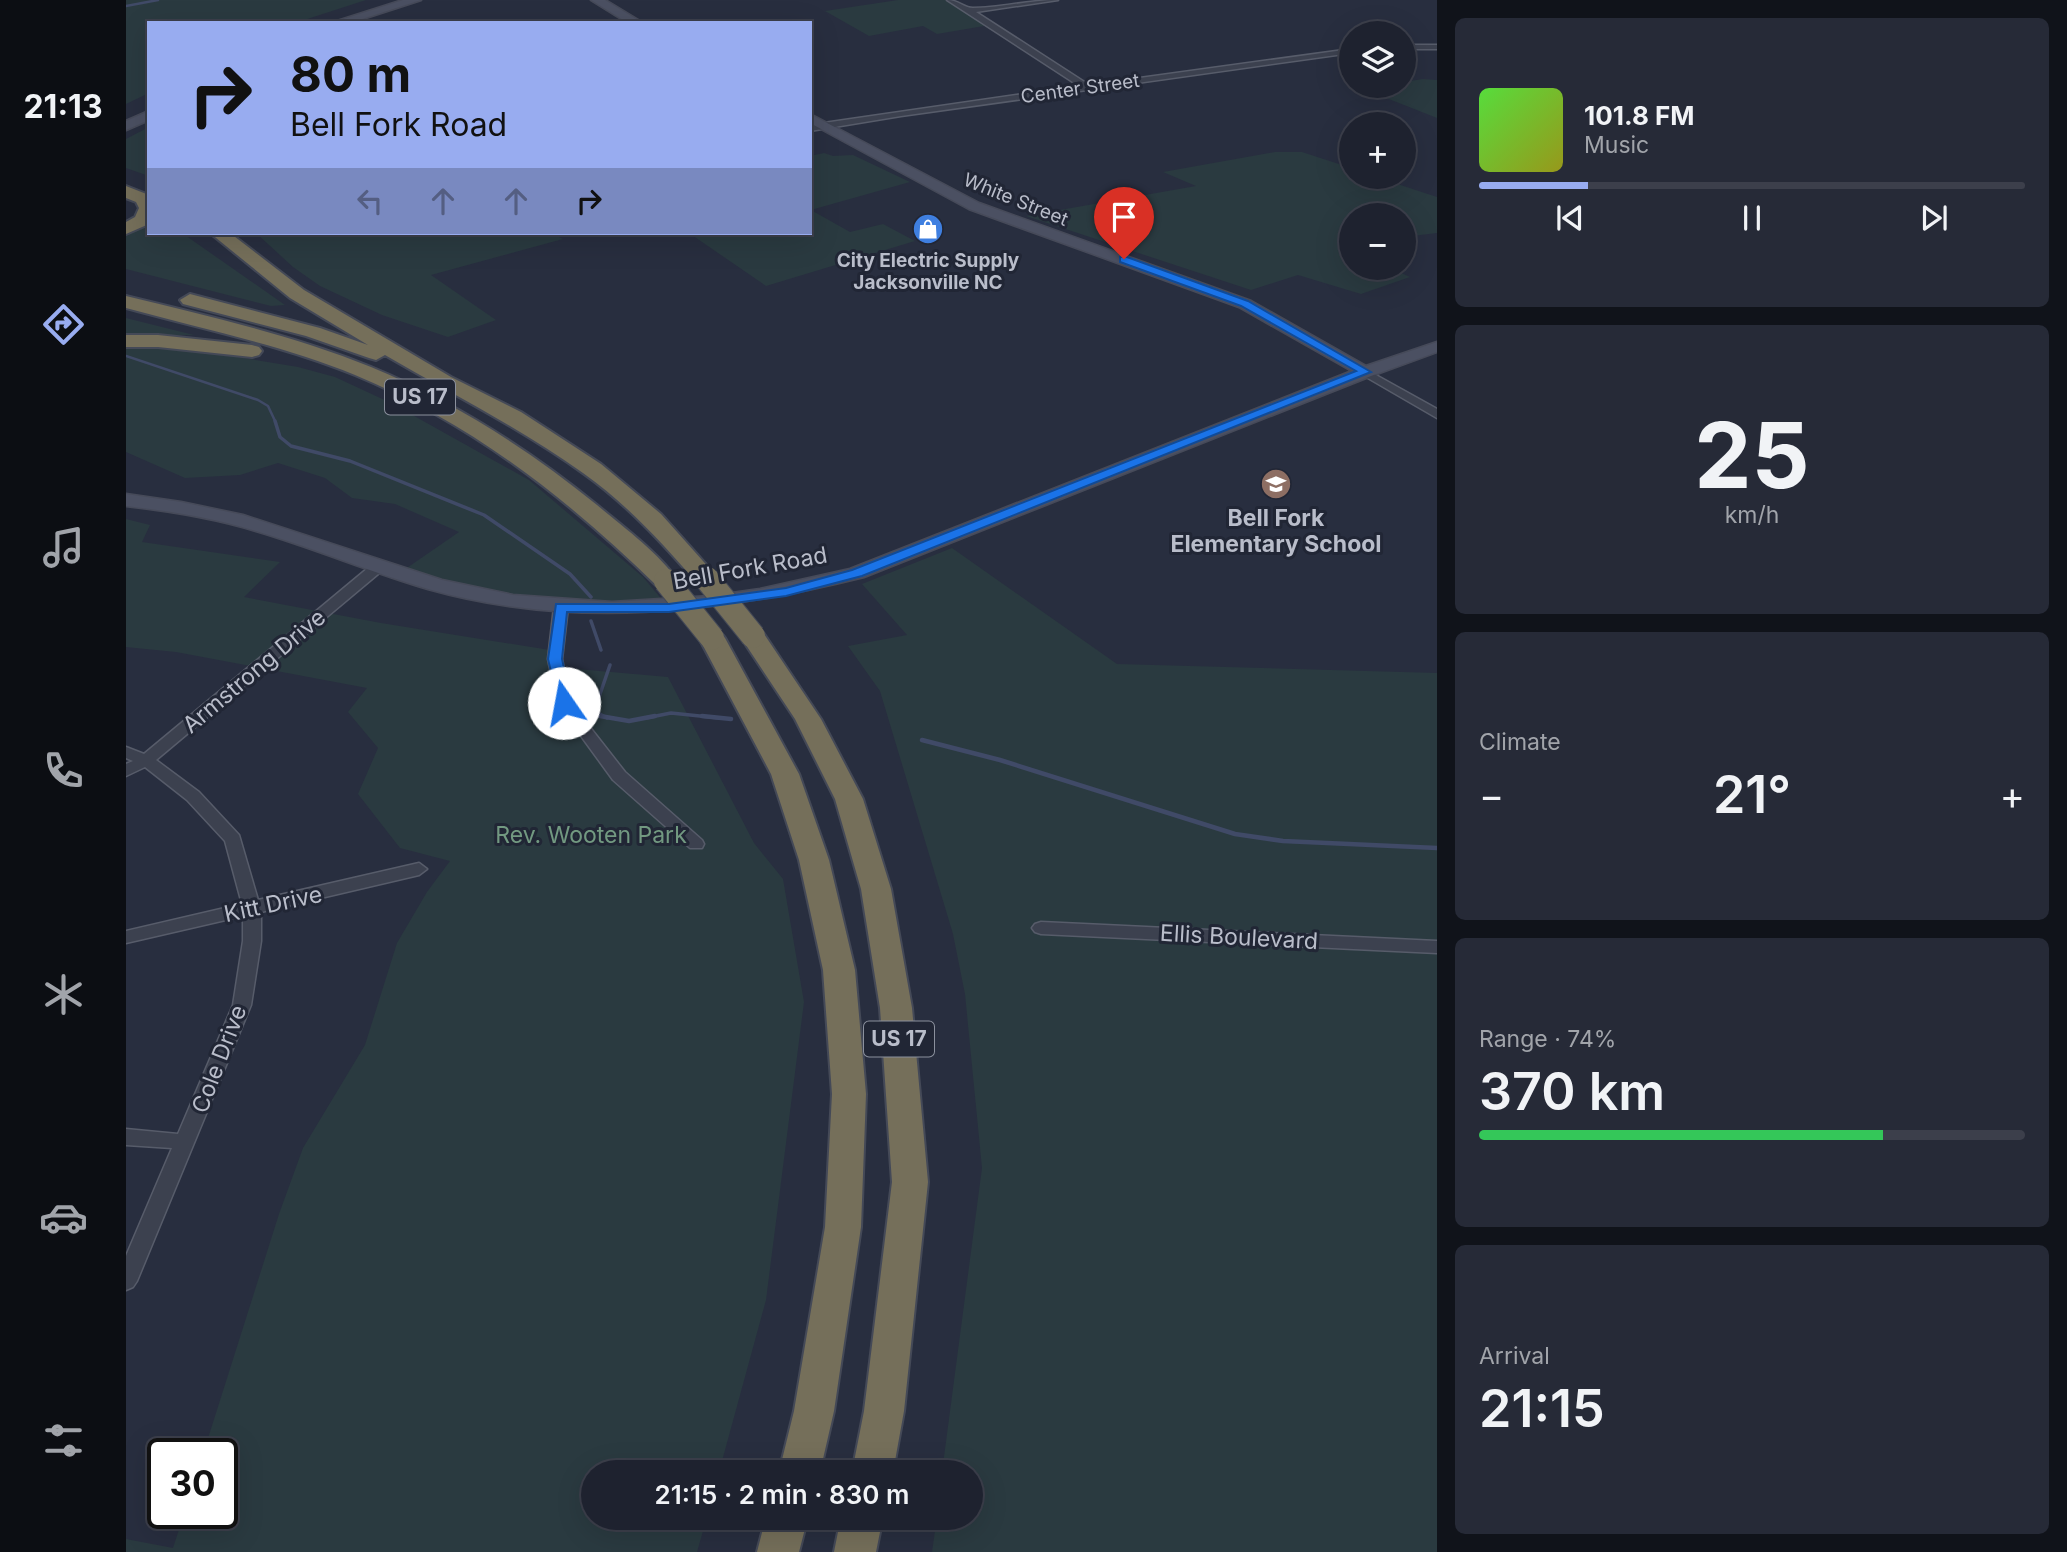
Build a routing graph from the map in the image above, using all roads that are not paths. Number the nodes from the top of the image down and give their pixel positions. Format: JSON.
{"nodes":[{"id":1,"x":388,"y":0,"type":"edge"},
{"id":2,"x":415,"y":0,"type":"edge"},
{"id":3,"x":597,"y":0,"type":"edge"},
{"id":4,"x":951,"y":0,"type":"edge"},
{"id":5,"x":1054,"y":0,"type":"edge"},
{"id":6,"x":969,"y":11,"type":"junction"},
{"id":7,"x":325,"y":21,"type":"edge"},
{"id":8,"x":345,"y":21,"type":"edge"},
{"id":9,"x":634,"y":21,"type":"edge"},
{"id":10,"x":1416,"y":47,"type":"edge"},
{"id":11,"x":1437,"y":47,"type":"edge"},
{"id":12,"x":1339,"y":53,"type":"edge"},
{"id":13,"x":1087,"y":87,"type":"junction"},
{"id":14,"x":147,"y":106,"type":"edge"},
{"id":15,"x":126,"y":116,"type":"edge"},
{"id":16,"x":147,"y":116,"type":"edge"},
{"id":17,"x":815,"y":124,"type":"edge"},
{"id":18,"x":126,"y":126,"type":"edge"},
{"id":19,"x":126,"y":183,"type":"edge"},
{"id":20,"x":147,"y":190,"type":"edge"},
{"id":21,"x":126,"y":191,"type":"edge"},
{"id":22,"x":147,"y":206,"type":"edge"},
{"id":23,"x":147,"y":211,"type":"edge"},
{"id":24,"x":126,"y":229,"type":"edge"},
{"id":25,"x":221,"y":235,"type":"edge"},
{"id":26,"x":126,"y":283,"type":"edge"},
{"id":27,"x":126,"y":302,"type":"edge"},
{"id":28,"x":126,"y":341,"type":"edge"},
{"id":29,"x":1437,"y":347,"type":"edge"},
{"id":30,"x":1365,"y":372,"type":"junction"},
{"id":31,"x":369,"y":373,"type":"junction"},
{"id":32,"x":444,"y":381,"type":"junction"},
{"id":33,"x":1437,"y":414,"type":"edge"},
{"id":34,"x":126,"y":500,"type":"edge"},
{"id":35,"x":379,"y":566,"type":"junction"},
{"id":36,"x":561,"y":607,"type":"junction"},
{"id":37,"x":126,"y":751,"type":"edge"},
{"id":38,"x":146,"y":760,"type":"junction"},
{"id":39,"x":126,"y":771,"type":"edge"},
{"id":40,"x":696,"y":844,"type":"dead end"},
{"id":41,"x":419,"y":869,"type":"dead end"},
{"id":42,"x":252,"y":908,"type":"junction"},
{"id":43,"x":1041,"y":928,"type":"dead end"},
{"id":44,"x":126,"y":937,"type":"edge"},
{"id":45,"x":1437,"y":947,"type":"edge"},
{"id":46,"x":126,"y":1137,"type":"edge"},
{"id":47,"x":186,"y":1142,"type":"junction"},
{"id":48,"x":126,"y":1281,"type":"edge"},
{"id":49,"x":802,"y":1460,"type":"edge"},
{"id":50,"x":874,"y":1460,"type":"edge"},
{"id":51,"x":784,"y":1530,"type":"edge"},
{"id":52,"x":859,"y":1530,"type":"edge"},
{"id":53,"x":778,"y":1552,"type":"edge"},
{"id":54,"x":855,"y":1552,"type":"edge"}],
"edges":[{"from":1,"to":7,"type":"street"},
{"from":2,"to":8,"type":"main road"},
{"from":3,"to":9,"type":"main road"},
{"from":4,"to":6,"type":"street"},
{"from":5,"to":6,"type":"street"},
{"from":6,"to":13,"type":"street"},
{"from":10,"to":11,"type":"street"},
{"from":12,"to":13,"type":"street","name":"Center Street"},
{"from":13,"to":17,"type":"street","name":"Center Street"},
{"from":14,"to":15,"type":"main road"},
{"from":16,"to":18,"type":"main road"},
{"from":17,"to":30,"type":"main road","name":"White Street"},
{"from":19,"to":20,"type":"highway"},
{"from":21,"to":22,"type":"highway"},
{"from":23,"to":24,"type":"highway"},
{"from":25,"to":32,"type":"highway"},
{"from":26,"to":32,"type":"highway","number":"US 17"},
{"from":27,"to":31,"type":"highway","number":"US 17"},
{"from":28,"to":31,"type":"highway"},
{"from":29,"to":30,"type":"main road","name":"Bell Fork Road"},
{"from":30,"to":33,"type":"street","name":"White Street"},
{"from":30,"to":36,"type":"main road","name":"Bell Fork Road"},
{"from":31,"to":49,"type":"highway","number":"US 17","bridge":true},
{"from":32,"to":50,"type":"highway","number":"US 17","bridge":true},
{"from":34,"to":35,"type":"main road","name":"Bell Fork Road"},
{"from":35,"to":36,"type":"main road","name":"Bell Fork Road"},
{"from":35,"to":38,"type":"street","name":"Armstrong Drive"},
{"from":36,"to":40,"type":"street"},
{"from":37,"to":38,"type":"street","name":"Cole Drive"},
{"from":38,"to":39,"type":"street","name":"Armstrong Drive"},
{"from":38,"to":42,"type":"street","name":"Cole Drive"},
{"from":41,"to":42,"type":"street","name":"Kitt Drive"},
{"from":42,"to":44,"type":"street","name":"Kitt Drive"},
{"from":42,"to":47,"type":"street","name":"Cole Drive"},
{"from":43,"to":45,"type":"street","name":"Ellis Boulevard"},
{"from":46,"to":47,"type":"street"},
{"from":47,"to":48,"type":"street","name":"Cole Drive"},
{"from":51,"to":53,"type":"highway"},
{"from":52,"to":54,"type":"highway"}]}
